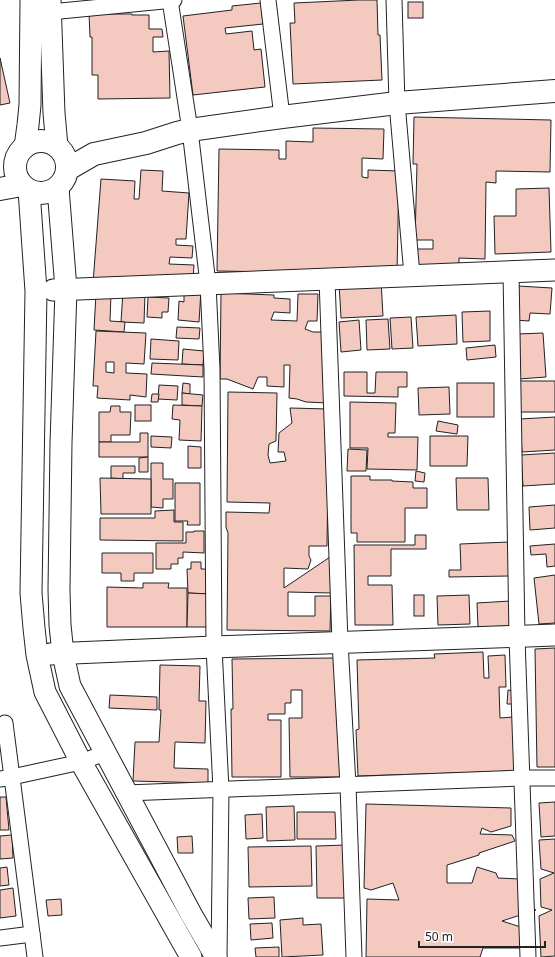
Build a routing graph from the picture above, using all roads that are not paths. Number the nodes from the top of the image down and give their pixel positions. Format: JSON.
{"nodes":[{"id":1,"x":30,"y":0,"type":"edge"},
{"id":2,"x":171,"y":0,"type":"edge"},
{"id":3,"x":268,"y":0,"type":"edge"},
{"id":4,"x":394,"y":0,"type":"edge"},
{"id":5,"x":50,"y":6,"type":"edge"},
{"id":6,"x":555,"y":91,"type":"edge"},
{"id":7,"x":397,"y":103,"type":"junction"},
{"id":8,"x":282,"y":117,"type":"junction"},
{"id":9,"x":183,"y":132,"type":"junction"},
{"id":10,"x":22,"y":150,"type":"junction"},
{"id":11,"x":61,"y":164,"type":"junction"},
{"id":12,"x":0,"y":167,"type":"edge"},
{"id":13,"x":26,"y":188,"type":"junction"},
{"id":14,"x":0,"y":189,"type":"edge"},
{"id":15,"x":555,"y":270,"type":"edge"},
{"id":16,"x":511,"y":271,"type":"junction"},
{"id":17,"x":412,"y":276,"type":"junction"},
{"id":18,"x":327,"y":279,"type":"junction"},
{"id":19,"x":208,"y":284,"type":"junction"},
{"id":20,"x":66,"y":289,"type":"junction"},
{"id":21,"x":36,"y":291,"type":"junction"},
{"id":22,"x":59,"y":590,"type":"junction"},
{"id":23,"x":31,"y":593,"type":"junction"},
{"id":24,"x":555,"y":635,"type":"edge"},
{"id":25,"x":517,"y":637,"type":"junction"},
{"id":26,"x":340,"y":642,"type":"junction"},
{"id":27,"x":214,"y":647,"type":"junction"},
{"id":28,"x":63,"y":654,"type":"junction"},
{"id":29,"x":38,"y":655,"type":"junction"},
{"id":30,"x":5,"y":723,"type":"dead end"},
{"id":31,"x":105,"y":753,"type":"junction"},
{"id":32,"x":82,"y":762,"type":"junction"},
{"id":33,"x":6,"y":778,"type":"edge"},
{"id":34,"x":522,"y":778,"type":"junction"},
{"id":35,"x":555,"y":778,"type":"edge"},
{"id":36,"x":348,"y":785,"type":"junction"},
{"id":37,"x":221,"y":790,"type":"junction"},
{"id":38,"x":126,"y":793,"type":"junction"},
{"id":39,"x":32,"y":934,"type":"junction"},
{"id":40,"x":0,"y":938,"type":"edge"},
{"id":41,"x":35,"y":957,"type":"edge"},
{"id":42,"x":191,"y":957,"type":"edge"},
{"id":43,"x":216,"y":957,"type":"edge"},
{"id":44,"x":219,"y":957,"type":"edge"},
{"id":45,"x":354,"y":957,"type":"edge"},
{"id":46,"x":528,"y":957,"type":"edge"}],
"edges":[{"from":1,"to":10,"type":"main road"},
{"from":2,"to":5,"type":"street"},
{"from":2,"to":9,"type":"street"},
{"from":3,"to":8,"type":"street"},
{"from":4,"to":7,"type":"street"},
{"from":5,"to":11,"type":"main road"},
{"from":6,"to":7,"type":"main road"},
{"from":7,"to":8,"type":"main road"},
{"from":7,"to":17,"type":"street"},
{"from":8,"to":9,"type":"main road"},
{"from":9,"to":11,"type":"main road"},
{"from":9,"to":19,"type":"street"},
{"from":10,"to":11,"type":"main road"},
{"from":10,"to":12,"type":"main road"},
{"from":10,"to":13,"type":"main road"},
{"from":11,"to":13,"type":"main road"},
{"from":11,"to":20,"type":"main road"},
{"from":13,"to":14,"type":"main road"},
{"from":13,"to":21,"type":"main road"},
{"from":15,"to":16,"type":"main road"},
{"from":16,"to":17,"type":"main road"},
{"from":16,"to":25,"type":"street"},
{"from":17,"to":18,"type":"main road"},
{"from":18,"to":19,"type":"main road"},
{"from":18,"to":26,"type":"street"},
{"from":19,"to":20,"type":"main road"},
{"from":19,"to":27,"type":"street"},
{"from":20,"to":21,"type":"main road"},
{"from":20,"to":22,"type":"main road"},
{"from":21,"to":23,"type":"main road"},
{"from":22,"to":23,"type":"main road"},
{"from":22,"to":28,"type":"main road"},
{"from":23,"to":29,"type":"main road"},
{"from":24,"to":25,"type":"main road"},
{"from":25,"to":26,"type":"main road"},
{"from":25,"to":34,"type":"street"},
{"from":26,"to":27,"type":"main road"},
{"from":26,"to":36,"type":"street"},
{"from":27,"to":28,"type":"main road"},
{"from":27,"to":37,"type":"street"},
{"from":28,"to":29,"type":"main road"},
{"from":28,"to":31,"type":"main road"},
{"from":29,"to":32,"type":"main road"},
{"from":30,"to":33,"type":"street"},
{"from":31,"to":32,"type":"street"},
{"from":31,"to":38,"type":"main road"},
{"from":32,"to":33,"type":"street"},
{"from":32,"to":42,"type":"main road"},
{"from":33,"to":39,"type":"street"},
{"from":34,"to":35,"type":"street"},
{"from":34,"to":36,"type":"street"},
{"from":34,"to":46,"type":"street"},
{"from":36,"to":37,"type":"street"},
{"from":36,"to":45,"type":"street"},
{"from":37,"to":38,"type":"street"},
{"from":37,"to":44,"type":"street"},
{"from":38,"to":43,"type":"main road"},
{"from":39,"to":40,"type":"street"},
{"from":39,"to":41,"type":"street"}]}
